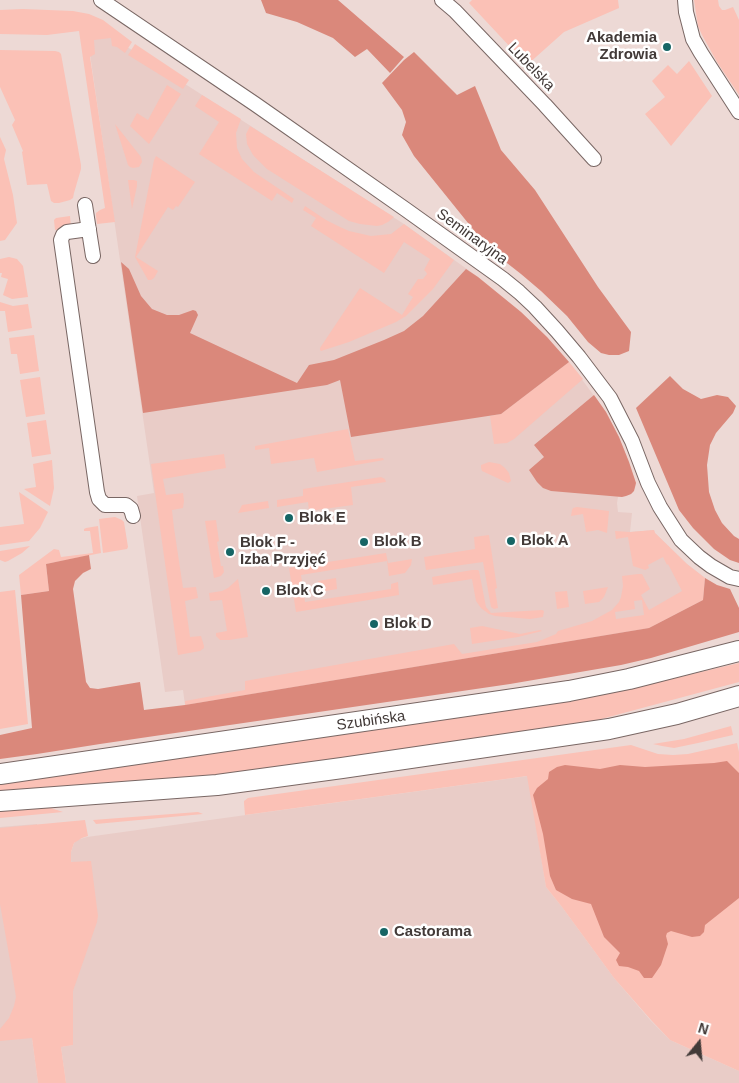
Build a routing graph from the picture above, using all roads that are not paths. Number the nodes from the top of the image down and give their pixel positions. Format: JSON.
{"nodes":[{"id":1,"x":100,"y":0,"type":"edge"},
{"id":2,"x":442,"y":0,"type":"edge"},
{"id":3,"x":685,"y":0,"type":"edge"},
{"id":4,"x":739,"y":112,"type":"edge"},
{"id":5,"x":594,"y":159,"type":"dead end"},
{"id":6,"x":86,"y":205,"type":"dead end"},
{"id":7,"x":89,"y":229,"type":"junction"},
{"id":8,"x":93,"y":256,"type":"dead end"},
{"id":9,"x":133,"y":516,"type":"dead end"},
{"id":10,"x":739,"y":579,"type":"edge"},
{"id":11,"x":739,"y":651,"type":"edge"},
{"id":12,"x":739,"y":696,"type":"edge"},
{"id":13,"x":0,"y":774,"type":"edge"},
{"id":14,"x":0,"y":801,"type":"edge"}],
"edges":[{"from":1,"to":10,"type":"street","name":"Seminaryjna"},
{"from":2,"to":5,"type":"street","name":"Lubelska"},
{"from":3,"to":4,"type":"street"},
{"from":6,"to":7,"type":"street"},
{"from":7,"to":8,"type":"street"},
{"from":7,"to":9,"type":"street"},
{"from":11,"to":13,"type":"main road","name":"Szubińska"},
{"from":12,"to":14,"type":"main road"}]}
